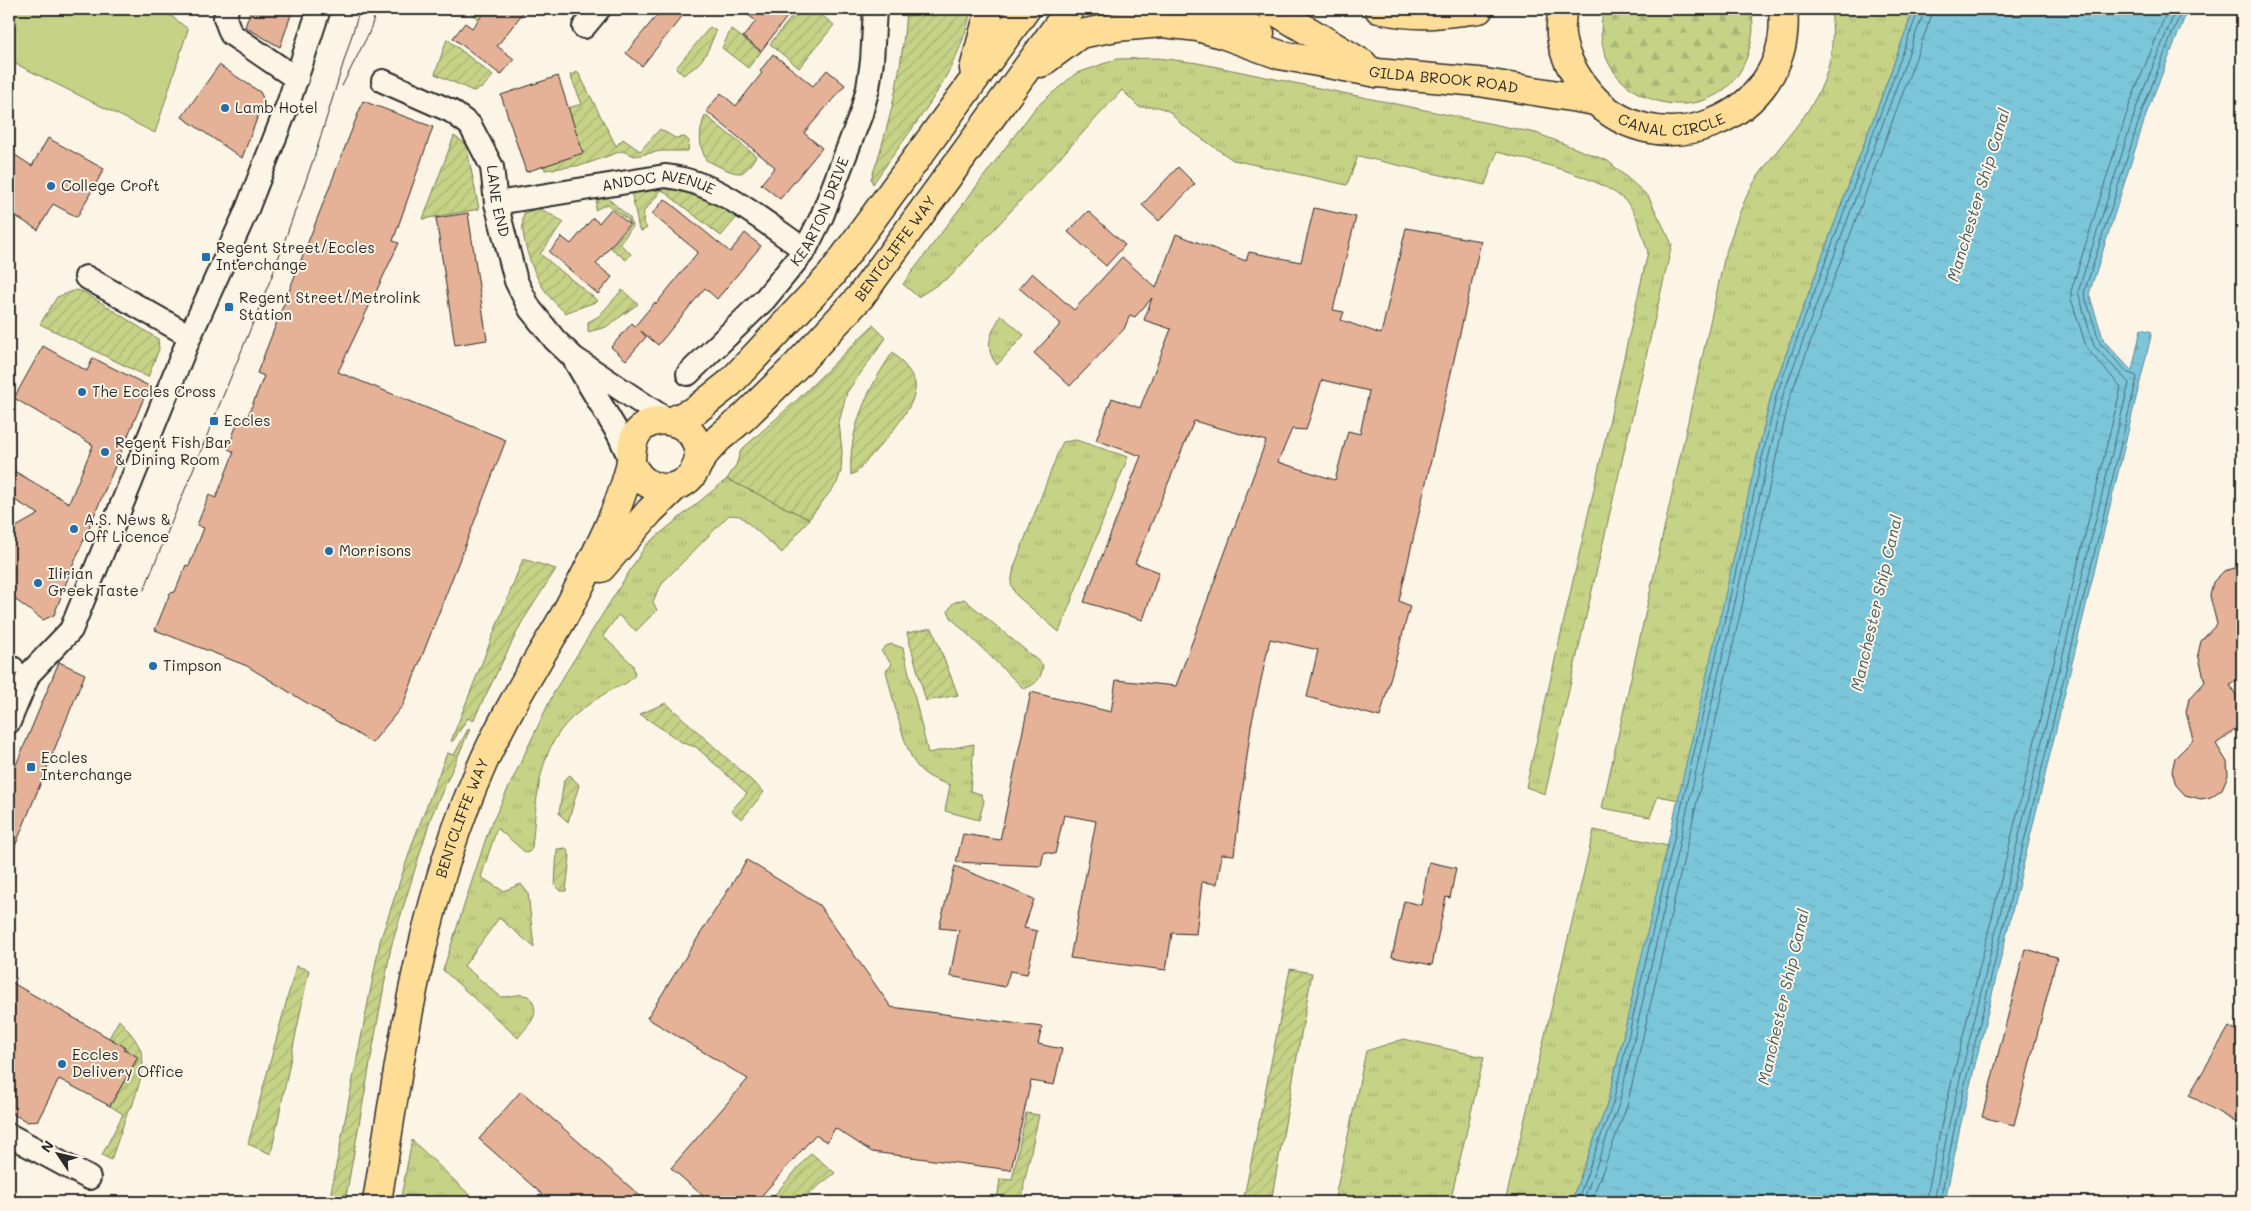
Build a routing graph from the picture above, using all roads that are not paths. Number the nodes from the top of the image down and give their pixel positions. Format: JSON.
{"nodes":[{"id":1,"x":227,"y":9,"type":"edge"},
{"id":2,"x":319,"y":9,"type":"edge"},
{"id":3,"x":599,"y":9,"type":"edge"},
{"id":4,"x":875,"y":9,"type":"edge"},
{"id":5,"x":990,"y":9,"type":"edge"},
{"id":6,"x":1026,"y":9,"type":"edge"},
{"id":7,"x":1070,"y":9,"type":"edge"},
{"id":8,"x":1215,"y":9,"type":"edge"},
{"id":9,"x":1272,"y":9,"type":"edge"},
{"id":10,"x":1380,"y":9,"type":"edge"},
{"id":11,"x":1479,"y":9,"type":"edge"},
{"id":12,"x":1562,"y":9,"type":"edge"},
{"id":13,"x":1783,"y":9,"type":"edge"},
{"id":14,"x":584,"y":27,"type":"dead end"},
{"id":15,"x":1377,"y":73,"type":"junction"},
{"id":16,"x":297,"y":78,"type":"junction"},
{"id":17,"x":383,"y":81,"type":"dead end"},
{"id":18,"x":968,"y":90,"type":"junction"},
{"id":19,"x":1595,"y":101,"type":"junction"},
{"id":20,"x":991,"y":116,"type":"junction"},
{"id":21,"x":496,"y":203,"type":"junction"},
{"id":22,"x":805,"y":250,"type":"junction"},
{"id":23,"x":86,"y":277,"type":"dead end"},
{"id":24,"x":190,"y":336,"type":"junction"},
{"id":25,"x":574,"y":358,"type":"junction"},
{"id":26,"x":688,"y":374,"type":"dead end"},
{"id":27,"x":670,"y":421,"type":"junction"},
{"id":28,"x":631,"y":461,"type":"junction"},
{"id":29,"x":686,"y":478,"type":"junction"},
{"id":30,"x":573,"y":601,"type":"junction"},
{"id":31,"x":9,"y":722,"type":"edge"},
{"id":32,"x":9,"y":1135,"type":"edge"},
{"id":33,"x":89,"y":1178,"type":"dead end"},
{"id":34,"x":377,"y":1202,"type":"edge"}],
"edges":[{"from":1,"to":16,"type":"street"},
{"from":2,"to":16,"type":"street"},
{"from":3,"to":14,"type":"street"},
{"from":4,"to":22,"type":"street","name":"KEARTON DRIVE"},
{"from":5,"to":18,"type":"main road"},
{"from":6,"to":18,"type":"main road"},
{"from":7,"to":20,"type":"main road","name":"BENTCLIFFE WAY"},
{"from":8,"to":15,"type":"main road","name":"GILDA BROOK ROAD"},
{"from":9,"to":15,"type":"main road"},
{"from":10,"to":11,"type":"main road"},
{"from":12,"to":19,"type":"main road","name":"CANAL CIRCLE"},
{"from":13,"to":19,"type":"main road","name":"CANAL CIRCLE"},
{"from":15,"to":19,"type":"main road","name":"GILDA BROOK ROAD"},
{"from":15,"to":20,"type":"main road"},
{"from":16,"to":24,"type":"street"},
{"from":17,"to":21,"type":"street","name":"LANE END"},
{"from":18,"to":27,"type":"main road"},
{"from":20,"to":29,"type":"main road","name":"BENTCLIFFE WAY"},
{"from":21,"to":22,"type":"street","name":"ANDOC AVENUE"},
{"from":21,"to":25,"type":"street","name":"LANE END"},
{"from":22,"to":26,"type":"street","name":"KEARTON DRIVE"},
{"from":23,"to":24,"type":"street"},
{"from":24,"to":31,"type":"street"},
{"from":25,"to":27,"type":"street","name":"LANE END"},
{"from":25,"to":28,"type":"street","name":"LANE END"},
{"from":27,"to":28,"type":"main road"},
{"from":27,"to":29,"type":"main road"},
{"from":28,"to":29,"type":"main road"},
{"from":28,"to":30,"type":"main road","name":"BENTCLIFFE WAY"},
{"from":29,"to":30,"type":"main road","name":"BENTCLIFFE WAY"},
{"from":30,"to":34,"type":"main road","name":"BENTCLIFFE WAY"},
{"from":32,"to":33,"type":"street"}]}
